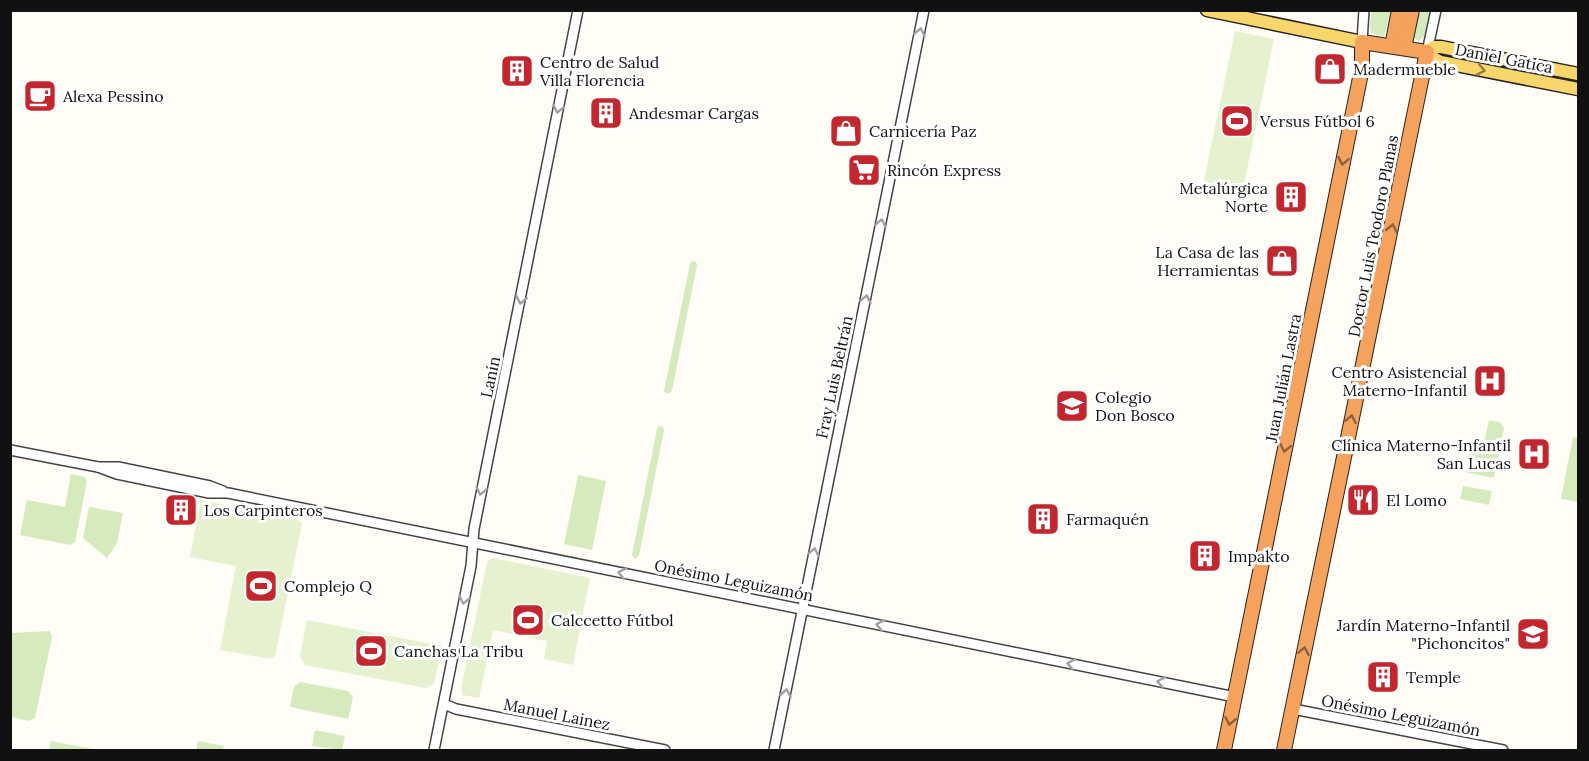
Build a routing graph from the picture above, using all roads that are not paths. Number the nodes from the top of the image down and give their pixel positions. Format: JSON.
{"nodes":[{"id":1,"x":578,"y":10,"type":"edge"},
{"id":2,"x":924,"y":10,"type":"edge"},
{"id":3,"x":1207,"y":10,"type":"edge"},
{"id":4,"x":1364,"y":10,"type":"edge"},
{"id":5,"x":1399,"y":10,"type":"edge"},
{"id":6,"x":1412,"y":10,"type":"edge"},
{"id":7,"x":1436,"y":10,"type":"edge"},
{"id":8,"x":1362,"y":42,"type":"junction"},
{"id":9,"x":1398,"y":47,"type":"junction"},
{"id":10,"x":1427,"y":52,"type":"junction"},
{"id":11,"x":1578,"y":74,"type":"edge"},
{"id":12,"x":1578,"y":89,"type":"edge"},
{"id":13,"x":10,"y":450,"type":"edge"},
{"id":14,"x":472,"y":543,"type":"junction"},
{"id":15,"x":803,"y":610,"type":"junction"},
{"id":16,"x":1235,"y":697,"type":"junction"},
{"id":17,"x":444,"y":704,"type":"junction"},
{"id":18,"x":1293,"y":709,"type":"junction"},
{"id":19,"x":434,"y":750,"type":"edge"},
{"id":20,"x":665,"y":750,"type":"edge"},
{"id":21,"x":774,"y":750,"type":"edge"},
{"id":22,"x":1224,"y":750,"type":"edge"},
{"id":23,"x":1284,"y":750,"type":"edge"},
{"id":24,"x":1503,"y":750,"type":"edge"}],
"edges":[{"from":1,"to":14,"type":"street","name":"Lanín","one_way":true},
{"from":15,"to":2,"type":"street","name":"Fray Luis Beltrán","one_way":true},
{"from":3,"to":8,"type":"main road","name":"Daniel Gatica"},
{"from":4,"to":8,"type":"street","name":"Juan Julián Lastra"},
{"from":5,"to":9,"type":"highway"},
{"from":6,"to":9,"type":"highway"},
{"from":7,"to":10,"type":"street","name":"Doctor Luis Teodoro Planas"},
{"from":8,"to":9,"type":"highway","name":"Daniel Gatica"},
{"from":8,"to":16,"type":"highway","name":"Juan Julián Lastra","one_way":true},
{"from":9,"to":10,"type":"highway","name":"Daniel Gatica"},
{"from":10,"to":11,"type":"main road","name":"Daniel Gatica"},
{"from":10,"to":12,"type":"main road","name":"Daniel Gatica","one_way":true},
{"from":18,"to":10,"type":"highway","name":"Doctor Luis Teodoro Planas","one_way":true},
{"from":13,"to":14,"type":"street","name":"Onésimo Leguizamón"},
{"from":15,"to":14,"type":"street","name":"Onésimo Leguizamón","one_way":true},
{"from":14,"to":17,"type":"street","name":"Lanín","one_way":true},
{"from":16,"to":15,"type":"street","name":"Onésimo Leguizamón","one_way":true},
{"from":21,"to":15,"type":"street","name":"Fray Luis Beltrán","one_way":true},
{"from":16,"to":22,"type":"highway","name":"Juan Julián Lastra","one_way":true},
{"from":17,"to":19,"type":"street","name":"Lanín"},
{"from":17,"to":20,"type":"street","name":"Manuel Lainez"},
{"from":18,"to":23,"type":"highway","name":"Doctor Luis Teodoro Planas"},
{"from":18,"to":24,"type":"street","name":"Onésimo Leguizamón"}]}
